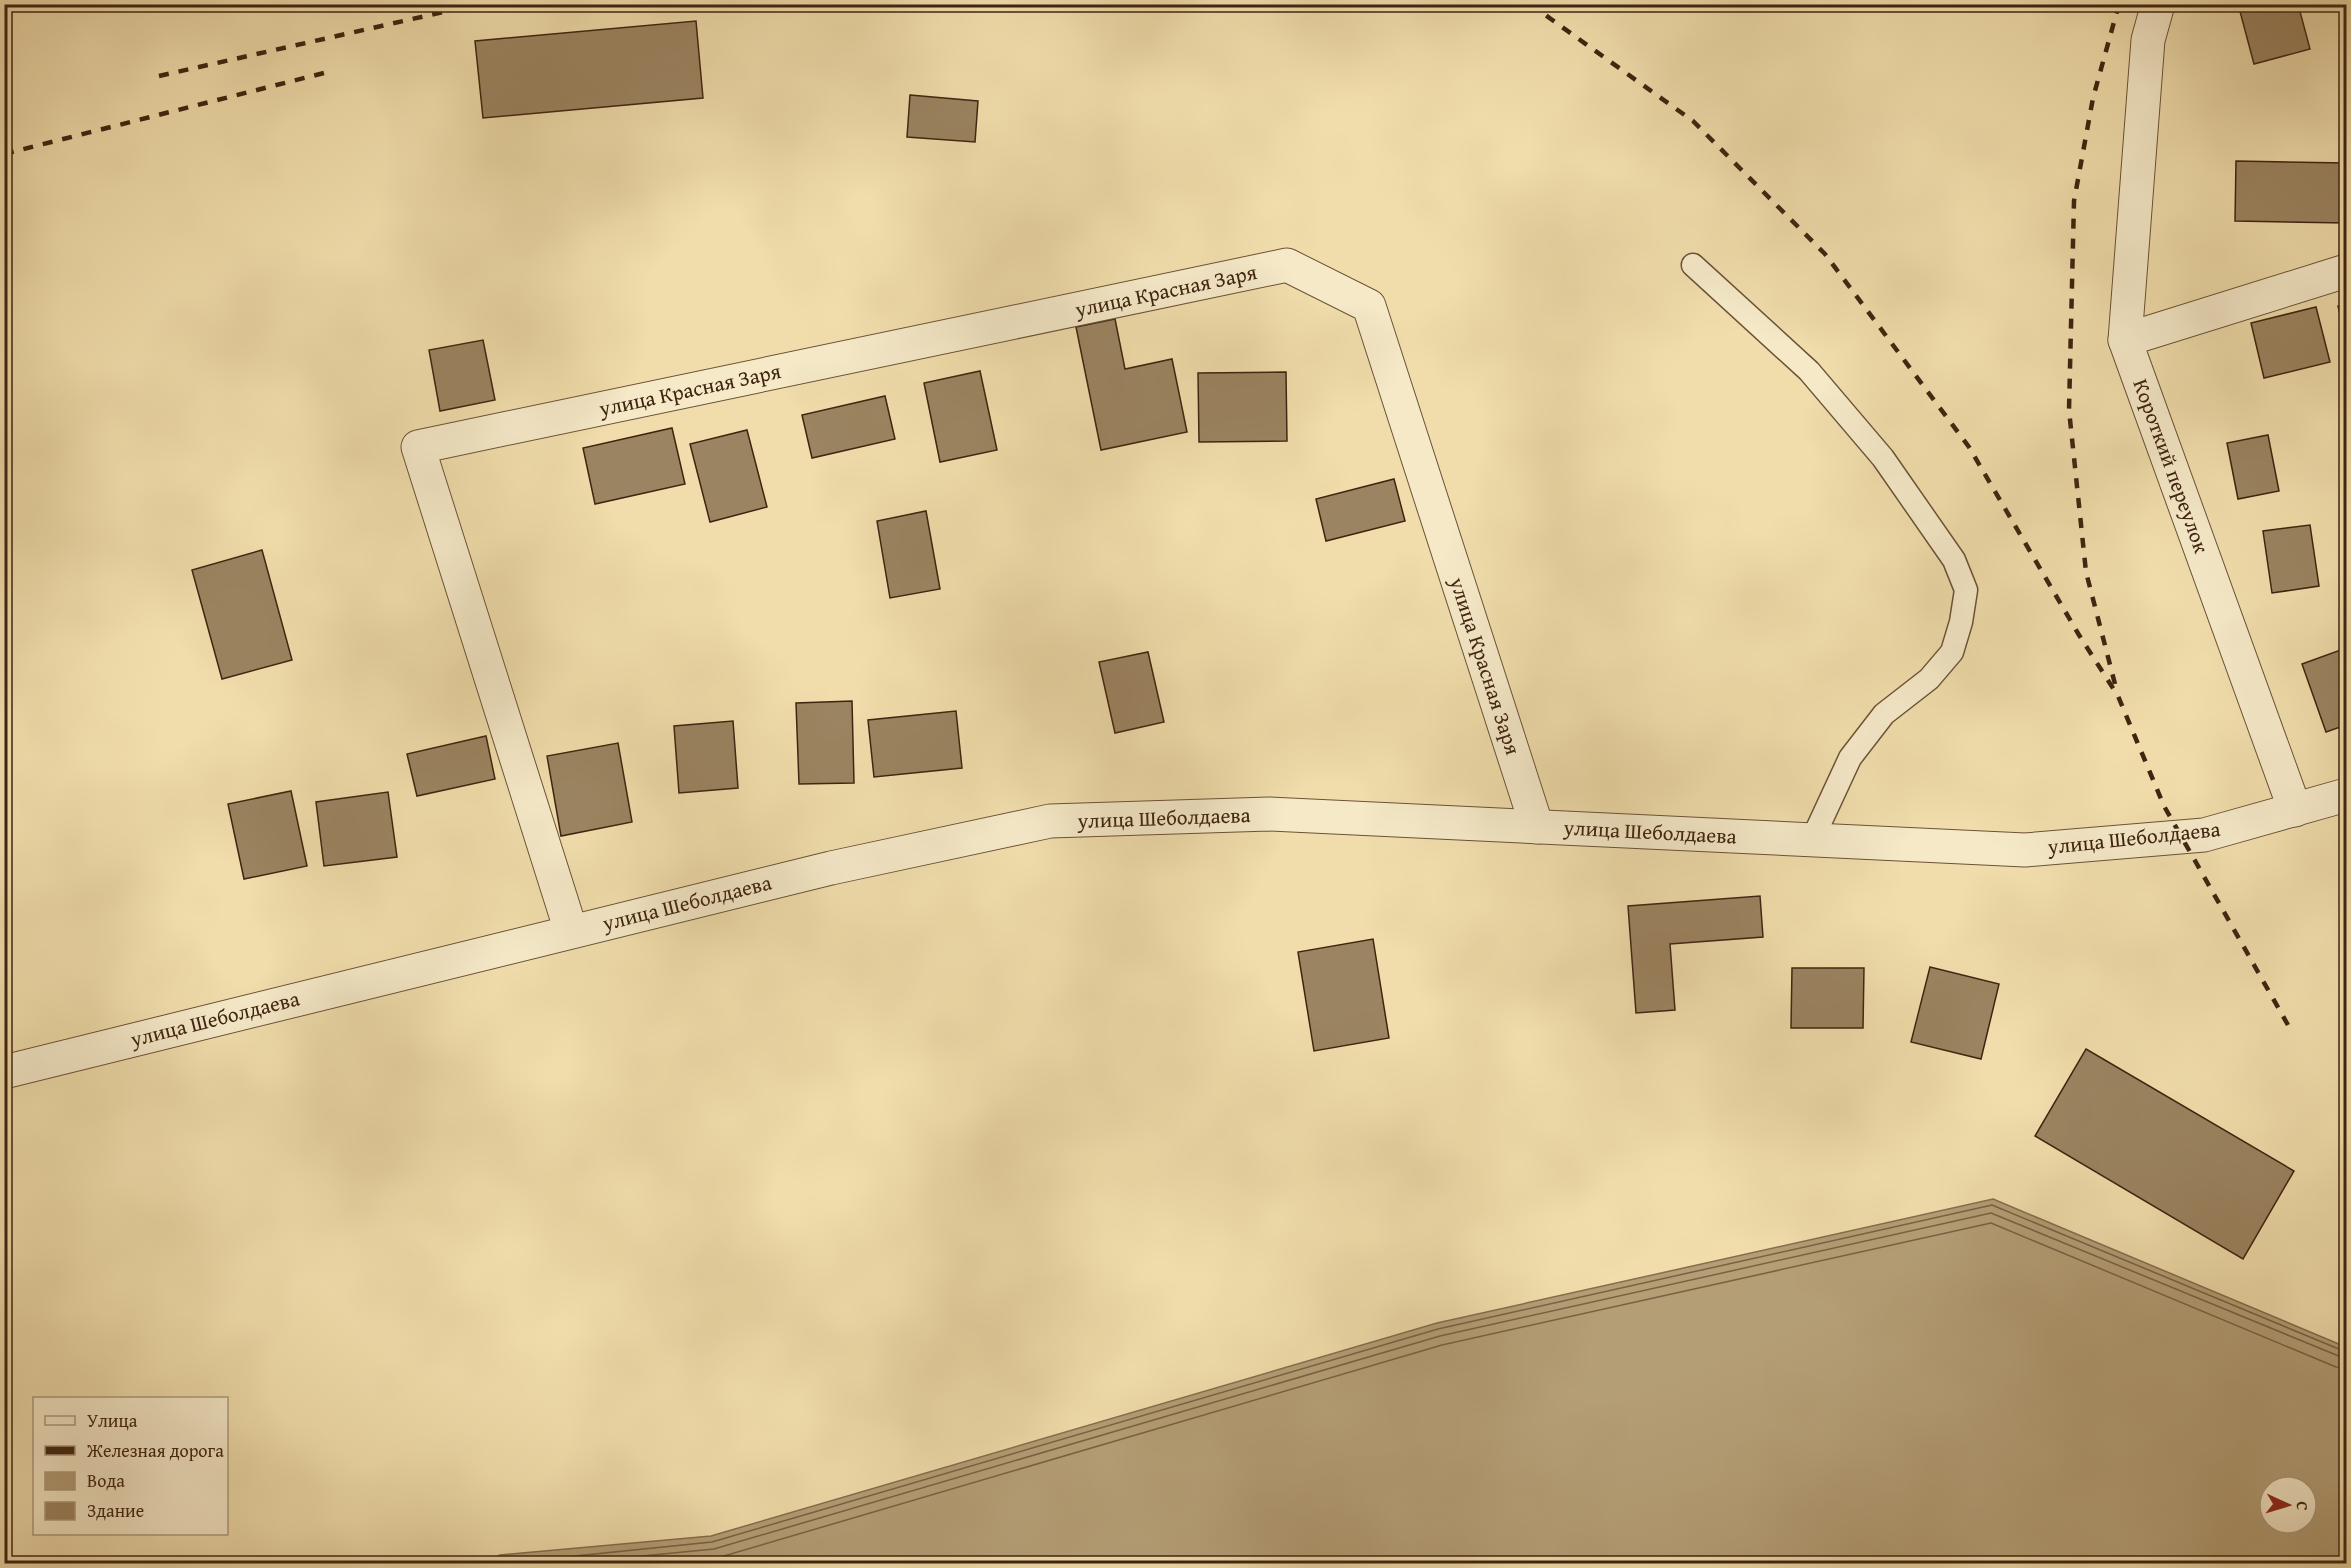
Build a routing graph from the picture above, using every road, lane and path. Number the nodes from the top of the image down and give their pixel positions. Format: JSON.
{"nodes":[{"id":1,"x":2158,"y":4,"type":"edge"},
{"id":2,"x":1693,"y":265,"type":"dead end"},
{"id":3,"x":2346,"y":271,"type":"edge"},
{"id":4,"x":2126,"y":340,"type":"junction"},
{"id":5,"x":2346,"y":795,"type":"edge"},
{"id":6,"x":2295,"y":810,"type":"junction"},
{"id":7,"x":1538,"y":827,"type":"junction"},
{"id":8,"x":1812,"y":840,"type":"junction"},
{"id":9,"x":572,"y":931,"type":"junction"},
{"id":10,"x":4,"y":1072,"type":"edge"}],
"edges":[{"from":1,"to":4,"type":"street"},
{"from":2,"to":8,"type":"lane"},
{"from":3,"to":4,"type":"street"},
{"from":4,"to":6,"type":"street","name":"Короткий переулок"},
{"from":5,"to":6,"type":"street","name":"улица Шеболдаева"},
{"from":6,"to":8,"type":"street","name":"улица Шеболдаева"},
{"from":7,"to":8,"type":"street","name":"улица Шеболдаева"},
{"from":7,"to":9,"type":"street","name":"улица Шеболдаева"},
{"from":7,"to":9,"type":"street","name":"улица Красная Заря"},
{"from":9,"to":10,"type":"street","name":"улица Шеболдаева"}]}
